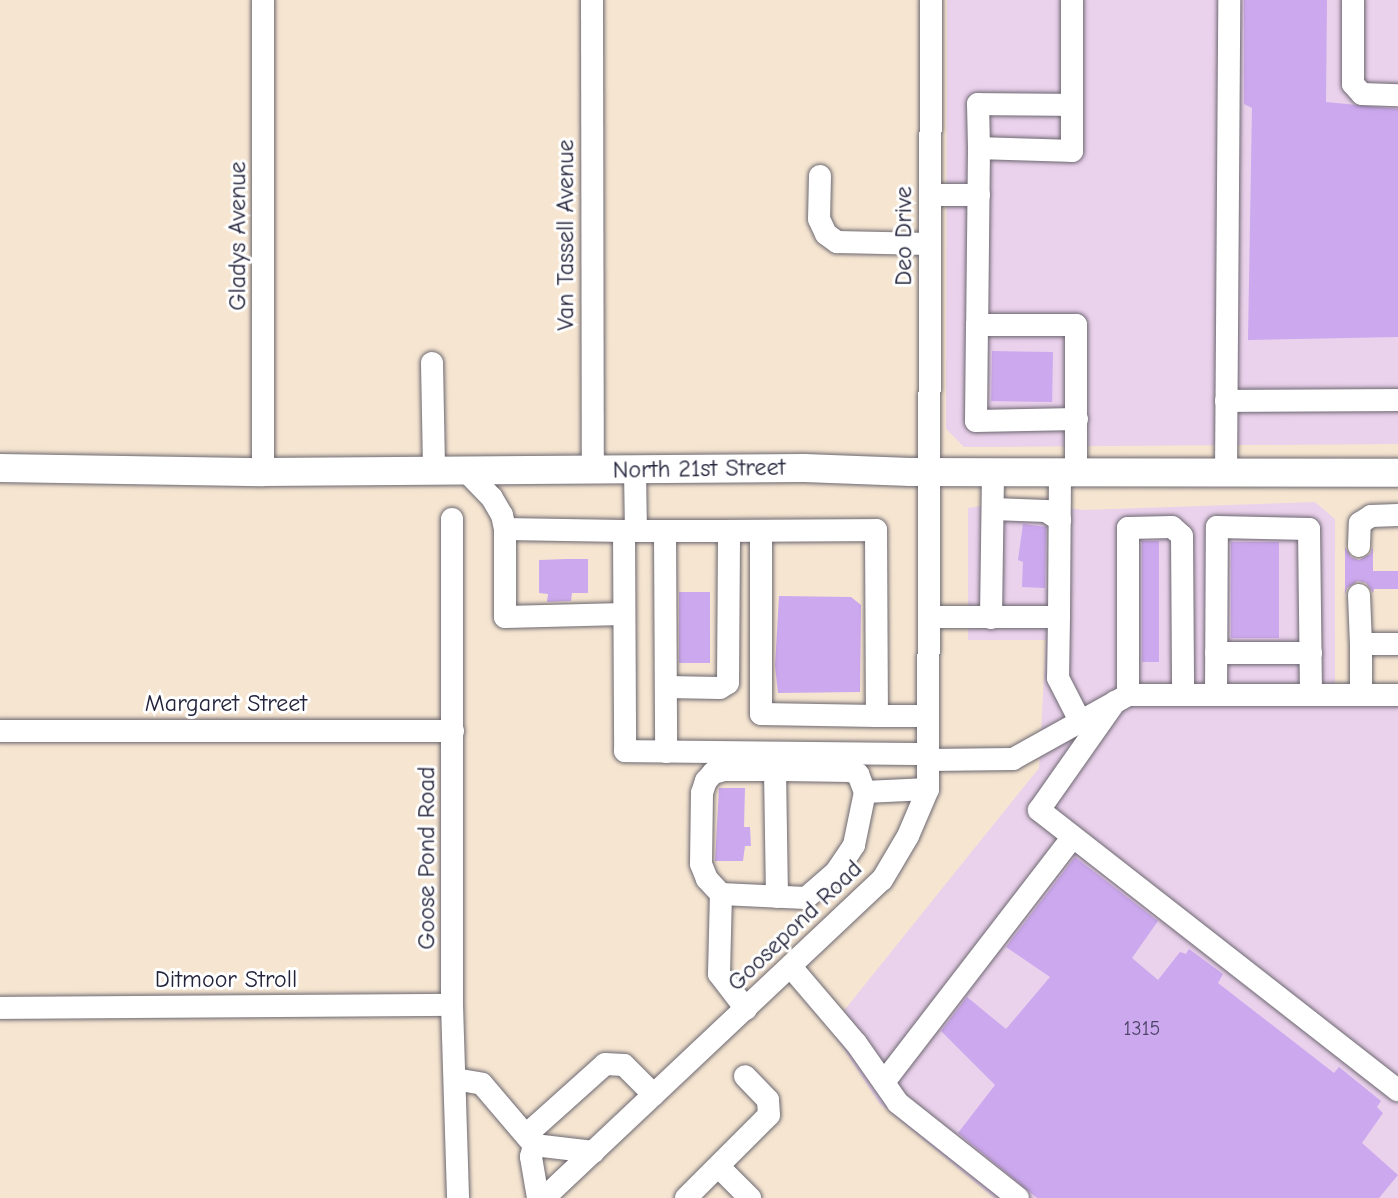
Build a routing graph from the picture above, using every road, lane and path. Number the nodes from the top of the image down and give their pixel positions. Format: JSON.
{"nodes":[{"id":1,"x":263,"y":0,"type":"edge"},
{"id":2,"x":592,"y":0,"type":"edge"},
{"id":3,"x":931,"y":0,"type":"edge"},
{"id":4,"x":1072,"y":0,"type":"edge"},
{"id":5,"x":1229,"y":0,"type":"edge"},
{"id":6,"x":1353,"y":0,"type":"edge"},
{"id":7,"x":1398,"y":95,"type":"edge"},
{"id":8,"x":1072,"y":105,"type":"junction"},
{"id":9,"x":979,"y":148,"type":"junction"},
{"id":10,"x":820,"y":176,"type":"dead end"},
{"id":11,"x":930,"y":195,"type":"junction"},
{"id":12,"x":979,"y":195,"type":"junction"},
{"id":13,"x":930,"y":244,"type":"junction"},
{"id":14,"x":977,"y":325,"type":"junction"},
{"id":15,"x":432,"y":363,"type":"dead end"},
{"id":16,"x":1398,"y":400,"type":"edge"},
{"id":17,"x":1226,"y":401,"type":"junction"},
{"id":18,"x":1077,"y":419,"type":"junction"},
{"id":19,"x":0,"y":468,"type":"edge"},
{"id":20,"x":635,"y":470,"type":"junction"},
{"id":21,"x":434,"y":471,"type":"junction"},
{"id":22,"x":466,"y":471,"type":"junction"},
{"id":23,"x":593,"y":471,"type":"junction"},
{"id":24,"x":263,"y":472,"type":"junction"},
{"id":25,"x":930,"y":472,"type":"junction"},
{"id":26,"x":993,"y":473,"type":"junction"},
{"id":27,"x":1068,"y":473,"type":"junction"},
{"id":28,"x":1398,"y":473,"type":"edge"},
{"id":29,"x":1226,"y":474,"type":"junction"},
{"id":30,"x":993,"y":509,"type":"junction"},
{"id":31,"x":1398,"y":515,"type":"edge"},
{"id":32,"x":452,"y":519,"type":"dead end"},
{"id":33,"x":1060,"y":520,"type":"junction"},
{"id":34,"x":505,"y":529,"type":"junction"},
{"id":35,"x":630,"y":531,"type":"junction"},
{"id":36,"x":665,"y":531,"type":"junction"},
{"id":37,"x":729,"y":531,"type":"junction"},
{"id":38,"x":761,"y":531,"type":"junction"},
{"id":39,"x":1359,"y":546,"type":"dead end"},
{"id":40,"x":1359,"y":595,"type":"dead end"},
{"id":41,"x":624,"y":614,"type":"junction"},
{"id":42,"x":929,"y":617,"type":"junction"},
{"id":43,"x":1059,"y":617,"type":"junction"},
{"id":44,"x":991,"y":618,"type":"junction"},
{"id":45,"x":1361,"y":644,"type":"junction"},
{"id":46,"x":1398,"y":644,"type":"edge"},
{"id":47,"x":1216,"y":653,"type":"junction"},
{"id":48,"x":1311,"y":653,"type":"junction"},
{"id":49,"x":666,"y":687,"type":"junction"},
{"id":50,"x":1183,"y":695,"type":"junction"},
{"id":51,"x":1216,"y":695,"type":"junction"},
{"id":52,"x":1311,"y":695,"type":"junction"},
{"id":53,"x":1361,"y":695,"type":"junction"},
{"id":54,"x":1398,"y":695,"type":"edge"},
{"id":55,"x":1122,"y":698,"type":"junction"},
{"id":56,"x":877,"y":716,"type":"junction"},
{"id":57,"x":928,"y":716,"type":"junction"},
{"id":58,"x":1080,"y":721,"type":"junction"},
{"id":59,"x":0,"y":731,"type":"edge"},
{"id":60,"x":453,"y":731,"type":"junction"},
{"id":61,"x":666,"y":752,"type":"junction"},
{"id":62,"x":928,"y":757,"type":"junction"},
{"id":63,"x":775,"y":774,"type":"junction"},
{"id":64,"x":928,"y":789,"type":"junction"},
{"id":65,"x":865,"y":792,"type":"junction"},
{"id":66,"x":1073,"y":837,"type":"junction"},
{"id":67,"x":721,"y":894,"type":"junction"},
{"id":68,"x":777,"y":897,"type":"junction"},
{"id":69,"x":791,"y":967,"type":"junction"},
{"id":70,"x":452,"y":1005,"type":"junction"},
{"id":71,"x":0,"y":1008,"type":"edge"},
{"id":72,"x":746,"y":1009,"type":"junction"},
{"id":73,"x":745,"y":1076,"type":"dead end"},
{"id":74,"x":455,"y":1079,"type":"junction"},
{"id":75,"x":884,"y":1082,"type":"junction"},
{"id":76,"x":1398,"y":1090,"type":"edge"},
{"id":77,"x":654,"y":1095,"type":"junction"},
{"id":78,"x":530,"y":1140,"type":"junction"},
{"id":79,"x":594,"y":1152,"type":"junction"},
{"id":80,"x":719,"y":1167,"type":"junction"},
{"id":81,"x":458,"y":1198,"type":"edge"},
{"id":82,"x":538,"y":1198,"type":"edge"},
{"id":83,"x":544,"y":1198,"type":"edge"},
{"id":84,"x":686,"y":1198,"type":"edge"},
{"id":85,"x":750,"y":1198,"type":"edge"},
{"id":86,"x":1018,"y":1198,"type":"edge"}],
"edges":[{"from":1,"to":24,"type":"street","name":"Gladys Avenue"},
{"from":2,"to":23,"type":"street","name":"Van Tassell Avenue"},
{"from":3,"to":11,"type":"street","name":"Deo Drive"},
{"from":4,"to":8,"type":"street"},
{"from":5,"to":17,"type":"street"},
{"from":6,"to":7,"type":"street"},
{"from":8,"to":9,"type":"street"},
{"from":8,"to":9,"type":"street"},
{"from":9,"to":12,"type":"street"},
{"from":10,"to":13,"type":"street"},
{"from":11,"to":12,"type":"street"},
{"from":11,"to":13,"type":"street","name":"Deo Drive"},
{"from":12,"to":14,"type":"street"},
{"from":13,"to":25,"type":"street","name":"Deo Drive"},
{"from":14,"to":18,"type":"street"},
{"from":14,"to":18,"type":"street"},
{"from":15,"to":21,"type":"street"},
{"from":16,"to":17,"type":"street"},
{"from":17,"to":29,"type":"street"},
{"from":18,"to":27,"type":"street"},
{"from":19,"to":24,"type":"main road","name":"North 21st Street"},
{"from":20,"to":23,"type":"main road","name":"North 21st Street"},
{"from":20,"to":25,"type":"main road","name":"North 21st Street"},
{"from":20,"to":35,"type":"street"},
{"from":21,"to":22,"type":"main road","name":"North 21st Street"},
{"from":21,"to":24,"type":"main road","name":"North 21st Street"},
{"from":22,"to":23,"type":"main road","name":"North 21st Street"},
{"from":22,"to":34,"type":"street"},
{"from":25,"to":26,"type":"main road","name":"North 21st Street"},
{"from":25,"to":42,"type":"street","name":"Goosepond Road"},
{"from":26,"to":27,"type":"main road","name":"North 21st Street"},
{"from":26,"to":30,"type":"street"},
{"from":27,"to":29,"type":"main road","name":"North 21st Street"},
{"from":27,"to":33,"type":"street"},
{"from":28,"to":29,"type":"main road","name":"North 21st Street"},
{"from":30,"to":33,"type":"street"},
{"from":30,"to":44,"type":"street"},
{"from":31,"to":39,"type":"street"},
{"from":32,"to":60,"type":"street","name":"Goose Pond Road"},
{"from":33,"to":43,"type":"street"},
{"from":34,"to":35,"type":"street"},
{"from":34,"to":41,"type":"street"},
{"from":35,"to":36,"type":"street"},
{"from":35,"to":41,"type":"street"},
{"from":36,"to":37,"type":"street"},
{"from":36,"to":49,"type":"street"},
{"from":37,"to":38,"type":"street"},
{"from":37,"to":49,"type":"street"},
{"from":38,"to":56,"type":"street"},
{"from":38,"to":56,"type":"street"},
{"from":40,"to":45,"type":"street"},
{"from":41,"to":61,"type":"street"},
{"from":42,"to":44,"type":"street"},
{"from":42,"to":57,"type":"street","name":"Goosepond Road"},
{"from":43,"to":44,"type":"street"},
{"from":43,"to":58,"type":"street"},
{"from":45,"to":46,"type":"street"},
{"from":45,"to":53,"type":"street"},
{"from":47,"to":48,"type":"street"},
{"from":47,"to":48,"type":"street"},
{"from":47,"to":51,"type":"street"},
{"from":48,"to":52,"type":"street"},
{"from":49,"to":61,"type":"street"},
{"from":50,"to":51,"type":"street"},
{"from":50,"to":55,"type":"street"},
{"from":50,"to":55,"type":"street"},
{"from":51,"to":52,"type":"street"},
{"from":52,"to":53,"type":"street"},
{"from":53,"to":54,"type":"street"},
{"from":55,"to":58,"type":"street"},
{"from":55,"to":66,"type":"street"},
{"from":56,"to":57,"type":"street"},
{"from":57,"to":62,"type":"street","name":"Goosepond Road"},
{"from":58,"to":62,"type":"street"},
{"from":59,"to":60,"type":"street","name":"Margaret Street"},
{"from":60,"to":70,"type":"street","name":"Goose Pond Road"},
{"from":61,"to":62,"type":"street"},
{"from":62,"to":64,"type":"street","name":"Goosepond Road"},
{"from":63,"to":65,"type":"street"},
{"from":63,"to":67,"type":"street"},
{"from":63,"to":68,"type":"street"},
{"from":64,"to":65,"type":"street"},
{"from":64,"to":69,"type":"street","name":"Goosepond Road"},
{"from":65,"to":68,"type":"street"},
{"from":66,"to":75,"type":"street"},
{"from":66,"to":76,"type":"street"},
{"from":67,"to":68,"type":"street"},
{"from":67,"to":72,"type":"street"},
{"from":69,"to":72,"type":"street","name":"Goosepond Road"},
{"from":69,"to":75,"type":"street"},
{"from":70,"to":71,"type":"street","name":"Ditmoor Stroll"},
{"from":70,"to":74,"type":"street","name":"Goose Pond Road"},
{"from":72,"to":77,"type":"street","name":"Goosepond Road"},
{"from":73,"to":80,"type":"street"},
{"from":74,"to":78,"type":"street"},
{"from":74,"to":81,"type":"street","name":"Goose Pond Road"},
{"from":75,"to":86,"type":"street"},
{"from":77,"to":78,"type":"street"},
{"from":77,"to":79,"type":"street","name":"Goosepond Road"},
{"from":78,"to":79,"type":"street"},
{"from":78,"to":82,"type":"street"},
{"from":79,"to":83,"type":"street","name":"Goosepond Road"},
{"from":80,"to":84,"type":"street"},
{"from":80,"to":85,"type":"street"}]}
